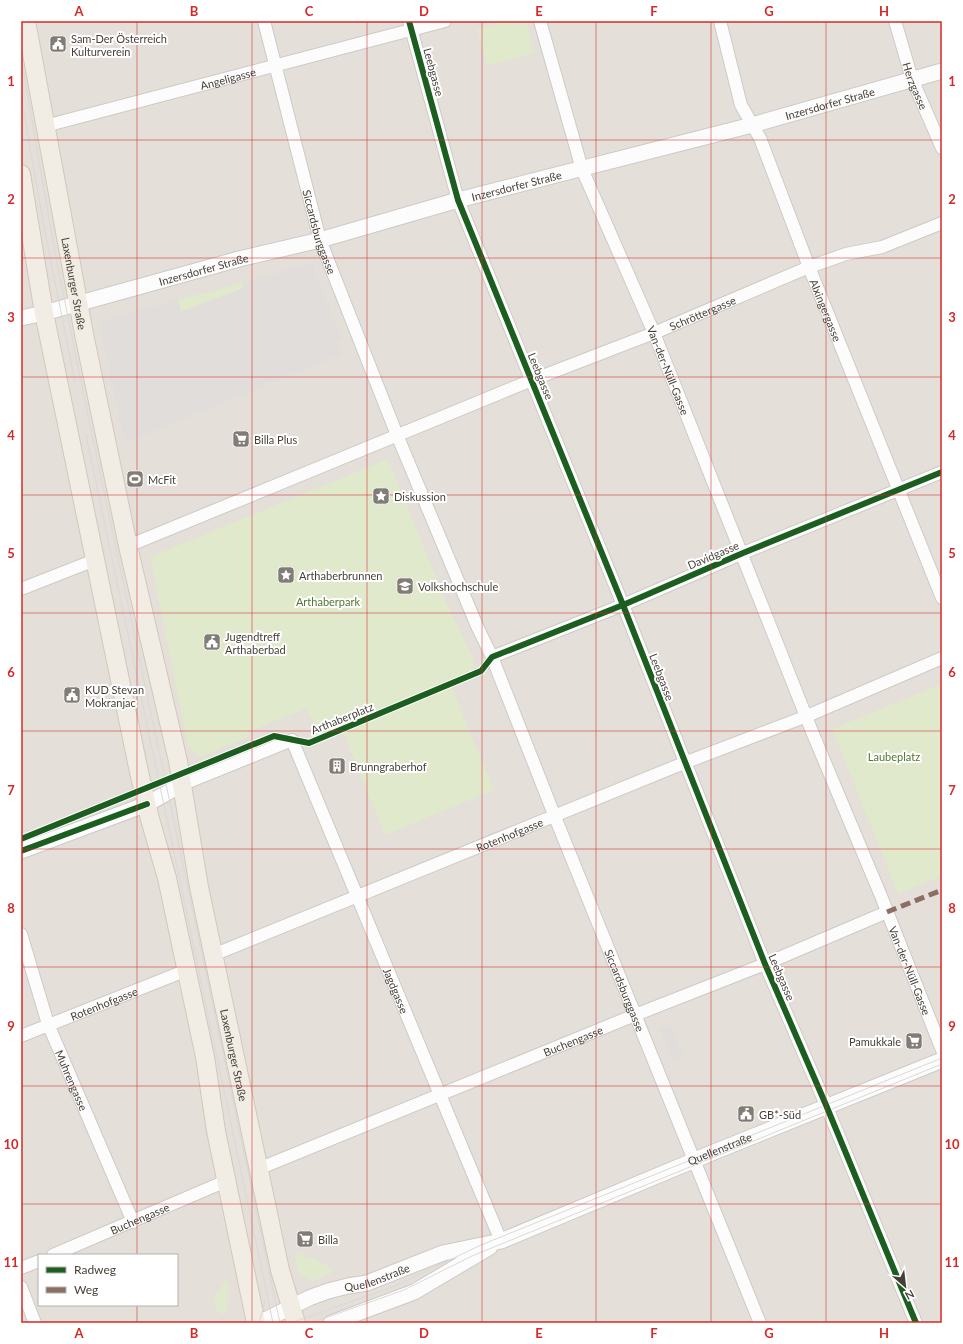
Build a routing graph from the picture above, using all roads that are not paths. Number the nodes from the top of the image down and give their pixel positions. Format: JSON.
{"nodes":[{"id":1,"x":26,"y":21,"type":"edge"},
{"id":2,"x":264,"y":21,"type":"edge"},
{"id":3,"x":445,"y":21,"type":"edge"},
{"id":4,"x":540,"y":21,"type":"edge"},
{"id":5,"x":720,"y":21,"type":"edge"},
{"id":6,"x":895,"y":21,"type":"edge"},
{"id":7,"x":411,"y":26,"type":"edge"},
{"id":8,"x":276,"y":66,"type":"junction"},
{"id":9,"x":942,"y":71,"type":"edge"},
{"id":10,"x":912,"y":79,"type":"junction"},
{"id":11,"x":752,"y":125,"type":"junction"},
{"id":12,"x":45,"y":126,"type":"junction"},
{"id":13,"x":942,"y":148,"type":"edge"},
{"id":14,"x":582,"y":169,"type":"junction"},
{"id":15,"x":21,"y":174,"type":"edge"},
{"id":16,"x":458,"y":200,"type":"junction"},
{"id":17,"x":942,"y":223,"type":"edge"},
{"id":18,"x":320,"y":240,"type":"junction"},
{"id":19,"x":809,"y":267,"type":"junction"},
{"id":20,"x":78,"y":303,"type":"junction"},
{"id":21,"x":44,"y":314,"type":"junction"},
{"id":22,"x":21,"y":318,"type":"edge"},
{"id":23,"x":654,"y":333,"type":"junction"},
{"id":24,"x":532,"y":380,"type":"junction"},
{"id":25,"x":398,"y":435,"type":"junction"},
{"id":26,"x":942,"y":472,"type":"edge"},
{"id":27,"x":898,"y":489,"type":"junction"},
{"id":28,"x":128,"y":546,"type":"junction"},
{"id":29,"x":743,"y":553,"type":"junction"},
{"id":30,"x":95,"y":560,"type":"junction"},
{"id":31,"x":21,"y":589,"type":"edge"},
{"id":32,"x":942,"y":598,"type":"edge"},
{"id":33,"x":623,"y":605,"type":"junction"},
{"id":34,"x":492,"y":657,"type":"junction"},
{"id":35,"x":942,"y":658,"type":"edge"},
{"id":36,"x":807,"y":716,"type":"junction"},
{"id":37,"x":684,"y":763,"type":"junction"},
{"id":38,"x":181,"y":785,"type":"junction"},
{"id":39,"x":147,"y":804,"type":"junction"},
{"id":40,"x":555,"y":817,"type":"junction"},
{"id":41,"x":21,"y":851,"type":"edge"},
{"id":42,"x":357,"y":897,"type":"junction"},
{"id":43,"x":887,"y":912,"type":"junction"},
{"id":44,"x":21,"y":934,"type":"edge"},
{"id":45,"x":213,"y":954,"type":"junction"},
{"id":46,"x":766,"y":964,"type":"junction"},
{"id":47,"x":187,"y":970,"type":"junction"},
{"id":48,"x":635,"y":1015,"type":"junction"},
{"id":49,"x":48,"y":1024,"type":"junction"},
{"id":50,"x":21,"y":1036,"type":"edge"},
{"id":51,"x":942,"y":1050,"type":"edge"},
{"id":52,"x":942,"y":1060,"type":"edge"},
{"id":53,"x":440,"y":1096,"type":"junction"},
{"id":54,"x":827,"y":1106,"type":"junction"},
{"id":55,"x":694,"y":1161,"type":"junction"},
{"id":56,"x":258,"y":1169,"type":"junction"},
{"id":57,"x":226,"y":1182,"type":"junction"},
{"id":58,"x":133,"y":1222,"type":"junction"},
{"id":59,"x":500,"y":1242,"type":"junction"},
{"id":60,"x":54,"y":1254,"type":"edge"},
{"id":61,"x":38,"y":1261,"type":"edge"},
{"id":62,"x":21,"y":1268,"type":"edge"},
{"id":63,"x":21,"y":1287,"type":"edge"},
{"id":64,"x":294,"y":1315,"type":"edge"},
{"id":65,"x":35,"y":1323,"type":"edge"},
{"id":66,"x":257,"y":1323,"type":"edge"},
{"id":67,"x":331,"y":1323,"type":"edge"},
{"id":68,"x":760,"y":1323,"type":"edge"},
{"id":69,"x":916,"y":1323,"type":"edge"}],
"edges":[{"from":1,"to":12,"type":"main road","name":"Laxenburger Straße"},
{"from":2,"to":8,"type":"street","name":"Siccardsburggasse"},
{"from":3,"to":7,"type":"street","name":"Angeligasse"},
{"from":4,"to":14,"type":"street","name":"Van-der-Nüll-Gasse"},
{"from":5,"to":11,"type":"street","name":"Alxingergasse"},
{"from":6,"to":10,"type":"street","name":"Herzgasse"},
{"from":7,"to":8,"type":"street","name":"Angeligasse"},
{"from":7,"to":16,"type":"street","name":"Leebgasse"},
{"from":8,"to":12,"type":"street","name":"Angeligasse"},
{"from":8,"to":18,"type":"street","name":"Siccardsburggasse"},
{"from":9,"to":10,"type":"street","name":"Inzersdorfer Straße"},
{"from":10,"to":11,"type":"street","name":"Inzersdorfer Straße"},
{"from":10,"to":13,"type":"street","name":"Herzgasse"},
{"from":11,"to":14,"type":"street","name":"Inzersdorfer Straße"},
{"from":11,"to":19,"type":"street","name":"Alxingergasse"},
{"from":12,"to":20,"type":"main road","name":"Laxenburger Straße"},
{"from":14,"to":16,"type":"street","name":"Inzersdorfer Straße"},
{"from":14,"to":23,"type":"street","name":"Van-der-Nüll-Gasse"},
{"from":15,"to":21,"type":"main road"},
{"from":16,"to":18,"type":"street","name":"Inzersdorfer Straße"},
{"from":16,"to":24,"type":"street","name":"Leebgasse"},
{"from":17,"to":19,"type":"street","name":"Schröttergasse"},
{"from":18,"to":20,"type":"street","name":"Inzersdorfer Straße"},
{"from":18,"to":25,"type":"street","name":"Siccardsburggasse"},
{"from":19,"to":23,"type":"street","name":"Schröttergasse"},
{"from":19,"to":27,"type":"street","name":"Alxingergasse"},
{"from":20,"to":21,"type":"street","name":"Inzersdorfer Straße"},
{"from":20,"to":28,"type":"main road","name":"Laxenburger Straße"},
{"from":21,"to":22,"type":"street","name":"Inzersdorfer Straße"},
{"from":21,"to":30,"type":"main road"},
{"from":23,"to":24,"type":"street","name":"Schröttergasse"},
{"from":23,"to":29,"type":"street","name":"Van-der-Nüll-Gasse"},
{"from":24,"to":25,"type":"street","name":"Schröttergasse"},
{"from":24,"to":33,"type":"street","name":"Leebgasse"},
{"from":25,"to":28,"type":"street"},
{"from":25,"to":34,"type":"street"},
{"from":26,"to":27,"type":"street","name":"Davidgasse"},
{"from":27,"to":29,"type":"street","name":"Davidgasse"},
{"from":27,"to":32,"type":"street","name":"Alxingergasse"},
{"from":28,"to":38,"type":"main road"},
{"from":29,"to":33,"type":"street","name":"Davidgasse"},
{"from":29,"to":36,"type":"street","name":"Van-der-Nüll-Gasse"},
{"from":30,"to":31,"type":"street"},
{"from":30,"to":39,"type":"main road"},
{"from":33,"to":34,"type":"street","name":"Davidgasse"},
{"from":33,"to":37,"type":"street","name":"Leebgasse"},
{"from":34,"to":40,"type":"street","name":"Siccardsburggasse"},
{"from":35,"to":36,"type":"street"},
{"from":36,"to":37,"type":"street","name":"Rotenhofgasse"},
{"from":36,"to":43,"type":"street"},
{"from":37,"to":40,"type":"street","name":"Rotenhofgasse"},
{"from":37,"to":46,"type":"street","name":"Leebgasse"},
{"from":38,"to":39,"type":"street"},
{"from":38,"to":42,"type":"street","name":"Jagdgasse"},
{"from":38,"to":45,"type":"main road","name":"Laxenburger Straße"},
{"from":39,"to":41,"type":"street"},
{"from":39,"to":47,"type":"main road"},
{"from":40,"to":42,"type":"street","name":"Rotenhofgasse"},
{"from":40,"to":48,"type":"street","name":"Siccardsburggasse"},
{"from":42,"to":45,"type":"street","name":"Rotenhofgasse"},
{"from":42,"to":53,"type":"street","name":"Jagdgasse"},
{"from":43,"to":46,"type":"street","name":"Buchengasse"},
{"from":43,"to":51,"type":"street","name":"Van-der-Nüll-Gasse"},
{"from":44,"to":49,"type":"street","name":"Muhrengasse"},
{"from":45,"to":56,"type":"main road","name":"Laxenburger Straße"},
{"from":46,"to":48,"type":"street","name":"Buchengasse"},
{"from":46,"to":54,"type":"street","name":"Leebgasse"},
{"from":47,"to":49,"type":"street","name":"Rotenhofgasse"},
{"from":47,"to":57,"type":"main road"},
{"from":48,"to":53,"type":"street","name":"Buchengasse"},
{"from":48,"to":55,"type":"street","name":"Siccardsburggasse"},
{"from":49,"to":50,"type":"street","name":"Rotenhofgasse"},
{"from":49,"to":58,"type":"street","name":"Muhrengasse"},
{"from":52,"to":54,"type":"street","name":"Quellenstraße"},
{"from":53,"to":56,"type":"street","name":"Buchengasse"},
{"from":53,"to":59,"type":"street","name":"Jagdgasse"},
{"from":54,"to":55,"type":"street","name":"Quellenstraße"},
{"from":54,"to":69,"type":"street","name":"Leebgasse"},
{"from":55,"to":59,"type":"street","name":"Quellenstraße"},
{"from":55,"to":68,"type":"street","name":"Siccardsburggasse"},
{"from":56,"to":64,"type":"main road","name":"Laxenburger Straße"},
{"from":57,"to":58,"type":"street","name":"Buchengasse"},
{"from":57,"to":66,"type":"main road"},
{"from":58,"to":60,"type":"street","name":"Buchengasse"},
{"from":59,"to":64,"type":"street","name":"Quellenstraße"},
{"from":59,"to":67,"type":"street","name":"Quellenstraße"},
{"from":61,"to":62,"type":"street"},
{"from":63,"to":65,"type":"street"},
{"from":64,"to":66,"type":"street","name":"Quellenstraße"}]}
